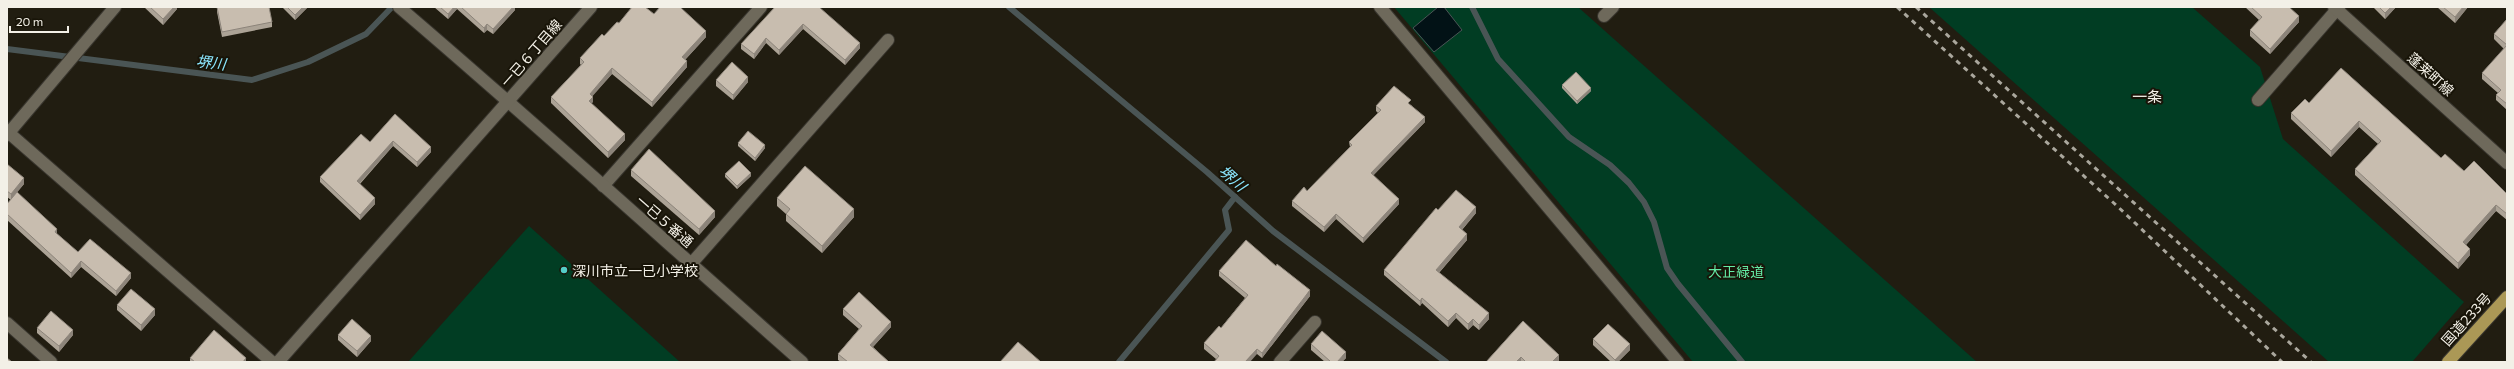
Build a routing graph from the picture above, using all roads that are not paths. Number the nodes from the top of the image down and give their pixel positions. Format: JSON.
{"nodes":[{"id":1,"x":115,"y":7,"type":"edge"},
{"id":2,"x":591,"y":7,"type":"edge"},
{"id":3,"x":761,"y":7,"type":"edge"},
{"id":4,"x":1380,"y":7,"type":"edge"},
{"id":5,"x":1613,"y":7,"type":"edge"},
{"id":6,"x":2337,"y":8,"type":"edge"},
{"id":7,"x":402,"y":10,"type":"edge"},
{"id":8,"x":1604,"y":16,"type":"dead end"},
{"id":9,"x":888,"y":40,"type":"dead end"},
{"id":10,"x":2258,"y":100,"type":"dead end"},
{"id":11,"x":508,"y":101,"type":"junction"},
{"id":12,"x":8,"y":134,"type":"edge"},
{"id":13,"x":2507,"y":162,"type":"edge"},
{"id":14,"x":603,"y":186,"type":"junction"},
{"id":15,"x":691,"y":264,"type":"junction"},
{"id":16,"x":2507,"y":297,"type":"edge"},
{"id":17,"x":1315,"y":322,"type":"dead end"},
{"id":18,"x":7,"y":323,"type":"edge"},
{"id":19,"x":51,"y":362,"type":"edge"},
{"id":20,"x":272,"y":362,"type":"edge"},
{"id":21,"x":278,"y":362,"type":"edge"},
{"id":22,"x":802,"y":362,"type":"edge"},
{"id":23,"x":1280,"y":362,"type":"edge"},
{"id":24,"x":1678,"y":362,"type":"edge"},
{"id":25,"x":2448,"y":362,"type":"edge"}],
"edges":[{"from":1,"to":12,"type":"street"},
{"from":2,"to":11,"type":"street","name":"一已６丁目線"},
{"from":3,"to":14,"type":"street"},
{"from":4,"to":24,"type":"street"},
{"from":5,"to":8,"type":"street"},
{"from":6,"to":10,"type":"street"},
{"from":6,"to":13,"type":"street","name":"蓬莱町線"},
{"from":7,"to":11,"type":"street","name":"一已５番通"},
{"from":9,"to":15,"type":"street"},
{"from":11,"to":14,"type":"street","name":"一已５番通"},
{"from":11,"to":21,"type":"street","name":"一已６丁目線"},
{"from":12,"to":20,"type":"street"},
{"from":14,"to":15,"type":"street","name":"一已５番通"},
{"from":15,"to":22,"type":"street","name":"一已５番通"},
{"from":16,"to":25,"type":"highway","name":"国道233号"},
{"from":17,"to":23,"type":"street"},
{"from":18,"to":19,"type":"street"}]}
